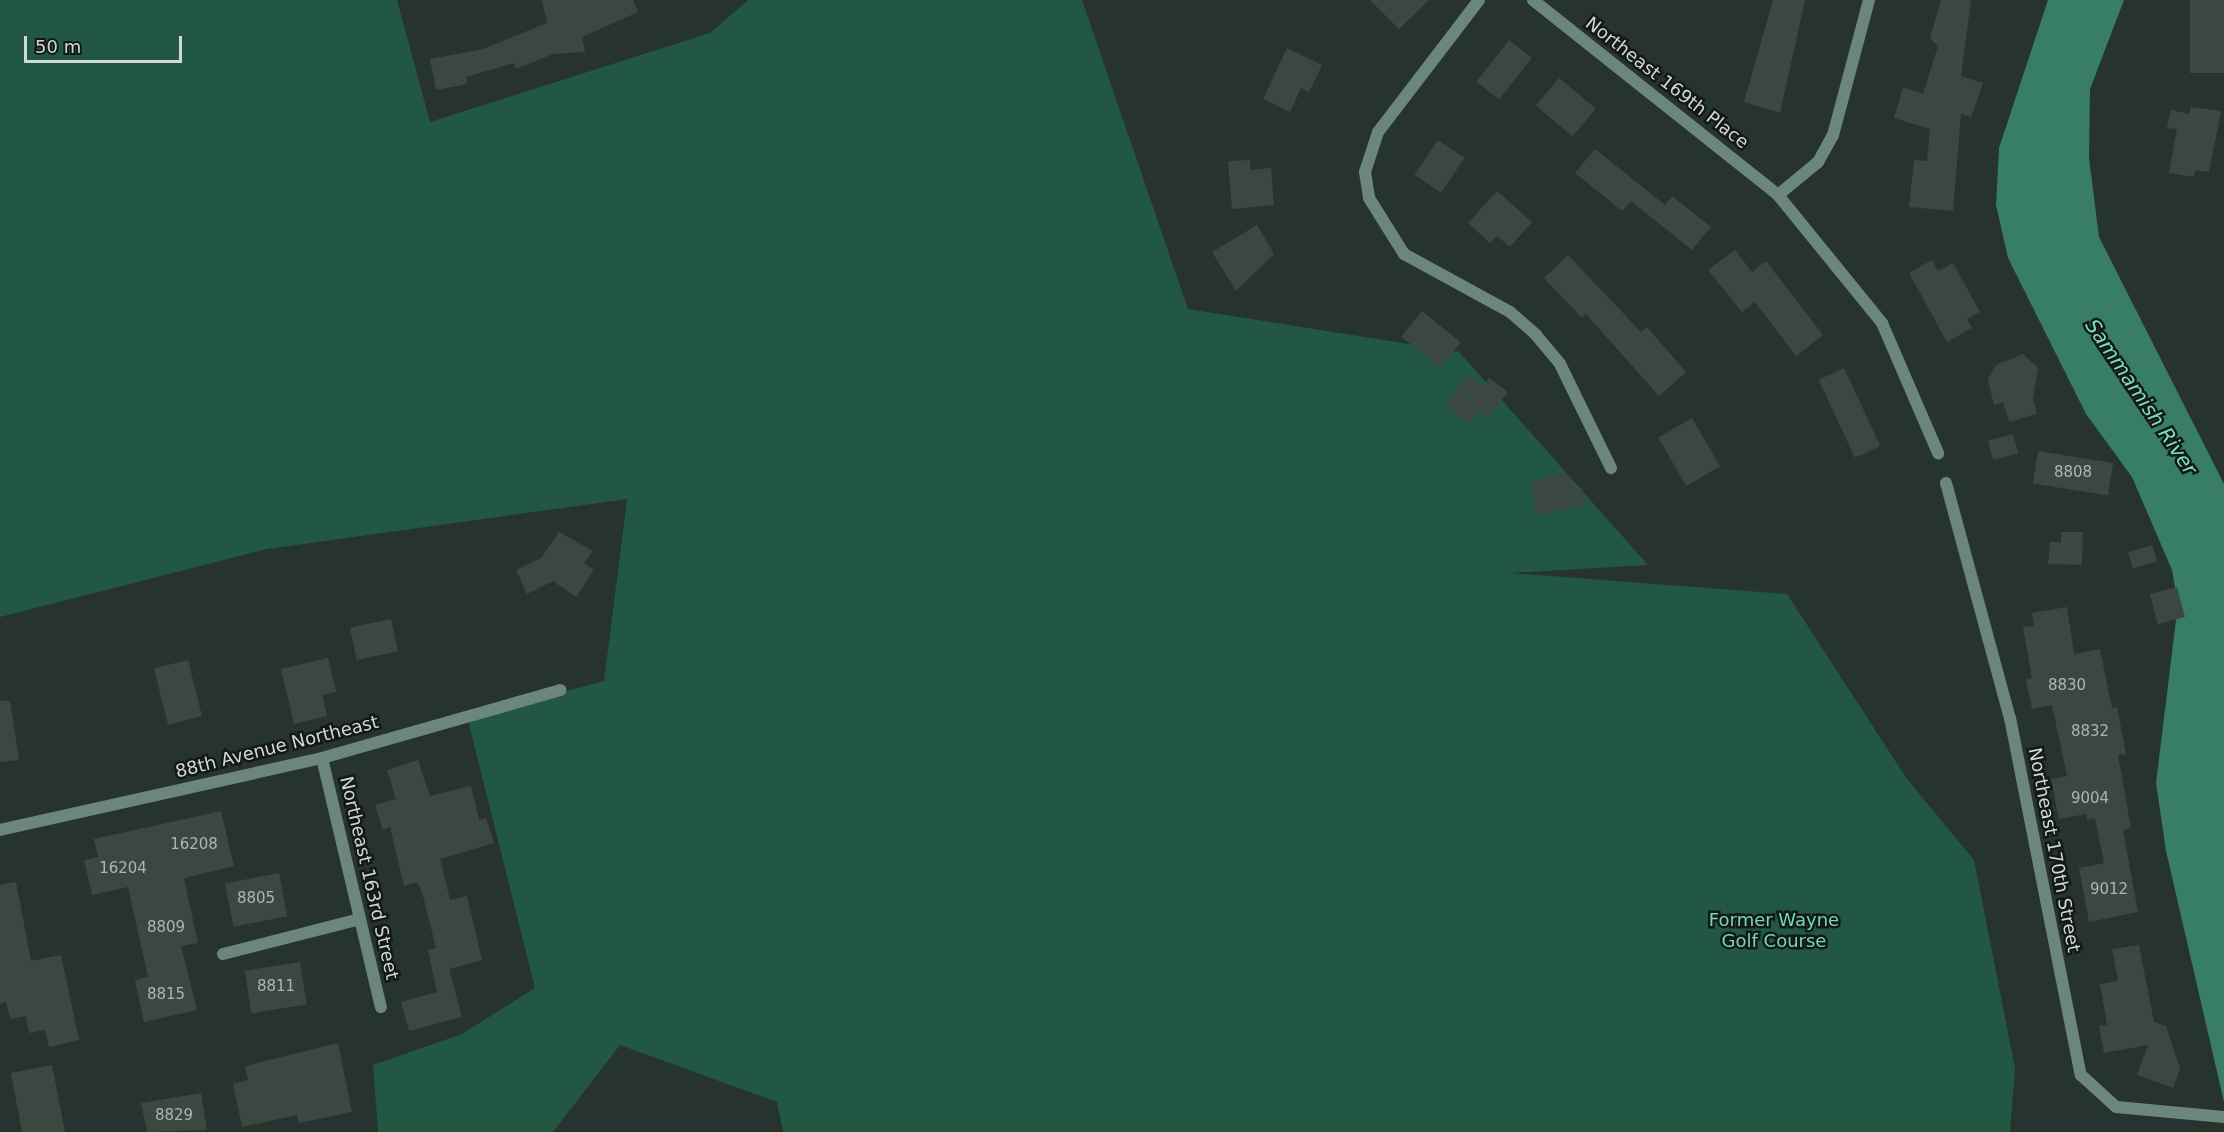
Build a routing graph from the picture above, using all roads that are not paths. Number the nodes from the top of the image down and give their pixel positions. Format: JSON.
{"nodes":[{"id":1,"x":1479,"y":0,"type":"edge"},
{"id":2,"x":1533,"y":0,"type":"edge"},
{"id":3,"x":1869,"y":0,"type":"edge"},
{"id":4,"x":1778,"y":195,"type":"junction"},
{"id":5,"x":1938,"y":453,"type":"dead end"},
{"id":6,"x":1611,"y":468,"type":"dead end"},
{"id":7,"x":1946,"y":483,"type":"dead end"},
{"id":8,"x":560,"y":690,"type":"dead end"},
{"id":9,"x":322,"y":758,"type":"junction"},
{"id":10,"x":0,"y":830,"type":"edge"},
{"id":11,"x":360,"y":919,"type":"junction"},
{"id":12,"x":223,"y":954,"type":"dead end"},
{"id":13,"x":381,"y":1007,"type":"dead end"},
{"id":14,"x":2224,"y":1117,"type":"edge"}],
"edges":[{"from":1,"to":6,"type":"street"},
{"from":2,"to":4,"type":"street","name":"Northeast 169th Place"},
{"from":3,"to":4,"type":"street"},
{"from":4,"to":5,"type":"street"},
{"from":7,"to":14,"type":"street","name":"Northeast 170th Street"},
{"from":8,"to":9,"type":"street","name":"88th Avenue Northeast"},
{"from":9,"to":10,"type":"street","name":"88th Avenue Northeast"},
{"from":9,"to":11,"type":"street","name":"Northeast 163rd Street"},
{"from":11,"to":12,"type":"street"},
{"from":11,"to":13,"type":"street","name":"Northeast 163rd Street"}]}
